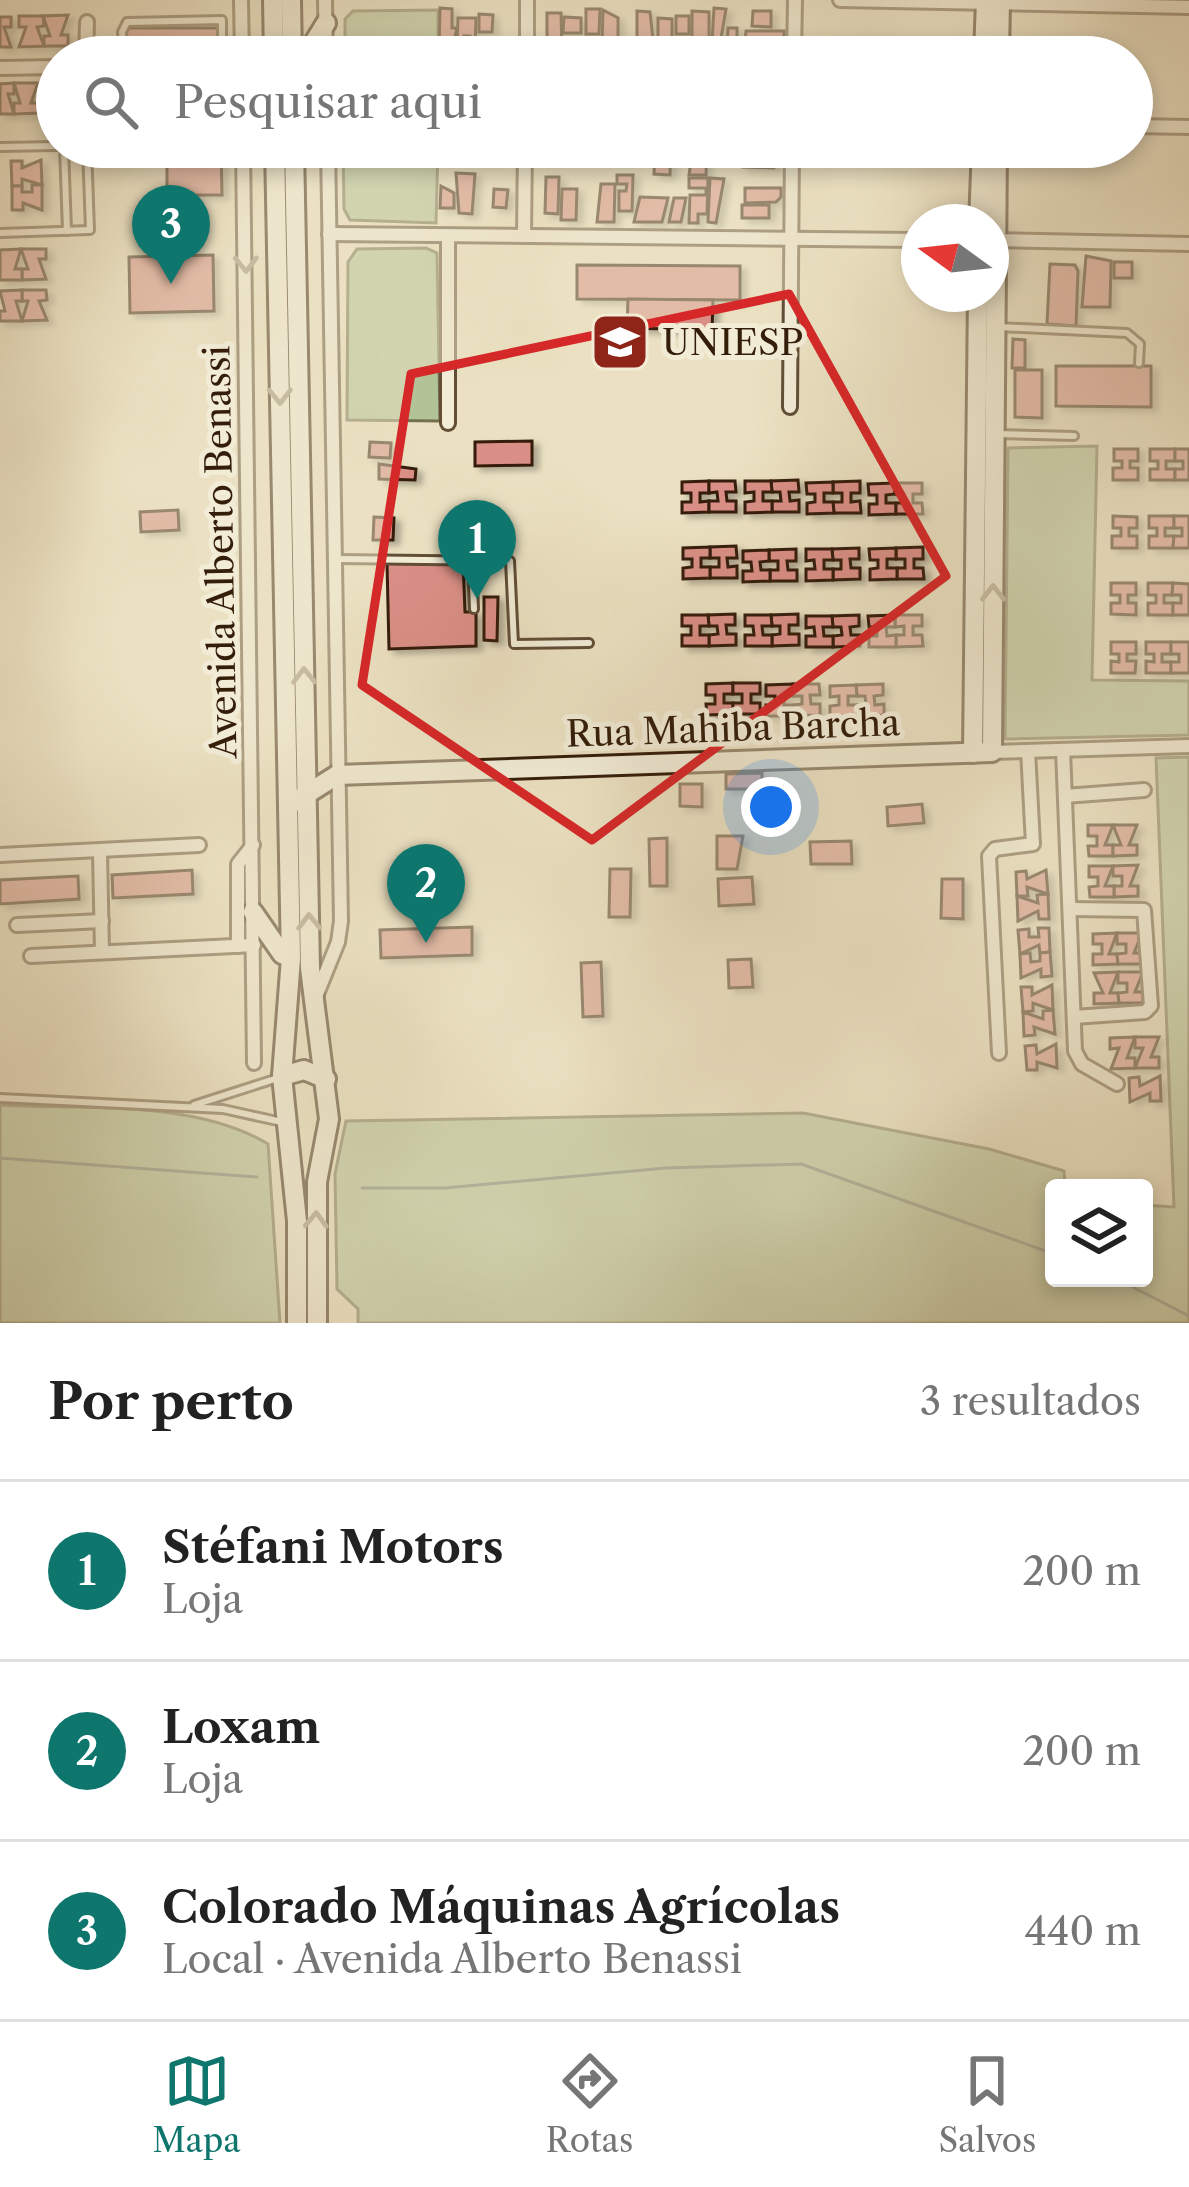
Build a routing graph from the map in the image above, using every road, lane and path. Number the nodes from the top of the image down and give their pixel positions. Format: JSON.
{"nodes":[{"id":1,"x":241,"y":0,"type":"edge"},
{"id":2,"x":273,"y":0,"type":"edge"},
{"id":3,"x":291,"y":0,"type":"edge"},
{"id":4,"x":326,"y":0,"type":"edge"},
{"id":5,"x":527,"y":0,"type":"edge"},
{"id":6,"x":795,"y":0,"type":"edge"},
{"id":7,"x":840,"y":0,"type":"edge"},
{"id":8,"x":993,"y":2,"type":"edge"},
{"id":9,"x":1189,"y":8,"type":"edge"},
{"id":10,"x":87,"y":22,"type":"dead end"},
{"id":11,"x":326,"y":23,"type":"junction"},
{"id":12,"x":87,"y":36,"type":"edge"},
{"id":13,"x":122,"y":36,"type":"edge"},
{"id":14,"x":222,"y":36,"type":"edge"},
{"id":15,"x":242,"y":36,"type":"edge"},
{"id":16,"x":274,"y":36,"type":"edge"},
{"id":17,"x":292,"y":36,"type":"edge"},
{"id":18,"x":318,"y":36,"type":"edge"},
{"id":19,"x":326,"y":36,"type":"edge"},
{"id":20,"x":526,"y":36,"type":"edge"},
{"id":21,"x":794,"y":36,"type":"edge"},
{"id":22,"x":987,"y":36,"type":"edge"},
{"id":23,"x":997,"y":36,"type":"edge"},
{"id":24,"x":36,"y":67,"type":"edge"},
{"id":25,"x":0,"y":68,"type":"edge"},
{"id":26,"x":1153,"y":126,"type":"edge"},
{"id":27,"x":1189,"y":127,"type":"edge"},
{"id":28,"x":36,"y":146,"type":"edge"},
{"id":29,"x":0,"y":147,"type":"edge"},
{"id":30,"x":63,"y":168,"type":"edge"},
{"id":31,"x":87,"y":168,"type":"edge"},
{"id":32,"x":243,"y":168,"type":"edge"},
{"id":33,"x":275,"y":168,"type":"edge"},
{"id":34,"x":294,"y":168,"type":"edge"},
{"id":35,"x":328,"y":168,"type":"edge"},
{"id":36,"x":526,"y":168,"type":"edge"},
{"id":37,"x":792,"y":168,"type":"edge"},
{"id":38,"x":981,"y":168,"type":"edge"},
{"id":39,"x":996,"y":168,"type":"edge"},
{"id":40,"x":980,"y":204,"type":"edge"},
{"id":41,"x":994,"y":204,"type":"edge"},
{"id":42,"x":67,"y":230,"type":"junction"},
{"id":43,"x":0,"y":233,"type":"edge"},
{"id":44,"x":329,"y":234,"type":"junction"},
{"id":45,"x":448,"y":236,"type":"junction"},
{"id":46,"x":524,"y":236,"type":"junction"},
{"id":47,"x":792,"y":239,"type":"junction"},
{"id":48,"x":901,"y":240,"type":"edge"},
{"id":49,"x":1009,"y":240,"type":"edge"},
{"id":50,"x":1189,"y":244,"type":"edge"},
{"id":51,"x":982,"y":312,"type":"edge"},
{"id":52,"x":987,"y":312,"type":"edge"},
{"id":53,"x":985,"y":326,"type":"junction"},
{"id":54,"x":1139,"y":363,"type":"dead end"},
{"id":55,"x":790,"y":407,"type":"dead end"},
{"id":56,"x":448,"y":423,"type":"dead end"},
{"id":57,"x":993,"y":434,"type":"junction"},
{"id":58,"x":1074,"y":436,"type":"dead end"},
{"id":59,"x":334,"y":559,"type":"junction"},
{"id":60,"x":472,"y":560,"type":"junction"},
{"id":61,"x":474,"y":609,"type":"dead end"},
{"id":62,"x":983,"y":641,"type":"junction"},
{"id":63,"x":589,"y":643,"type":"dead end"},
{"id":64,"x":1189,"y":746,"type":"edge"},
{"id":65,"x":1063,"y":750,"type":"junction"},
{"id":66,"x":1028,"y":751,"type":"junction"},
{"id":67,"x":982,"y":753,"type":"junction"},
{"id":68,"x":338,"y":775,"type":"junction"},
{"id":69,"x":1144,"y":790,"type":"dead end"},
{"id":70,"x":306,"y":793,"type":"junction"},
{"id":71,"x":1065,"y":796,"type":"junction"},
{"id":72,"x":288,"y":806,"type":"junction"},
{"id":73,"x":200,"y":844,"type":"dead end"},
{"id":74,"x":253,"y":845,"type":"junction"},
{"id":75,"x":100,"y":852,"type":"junction"},
{"id":76,"x":0,"y":855,"type":"edge"},
{"id":77,"x":1070,"y":909,"type":"junction"},
{"id":78,"x":253,"y":912,"type":"junction"},
{"id":79,"x":102,"y":921,"type":"junction"},
{"id":80,"x":17,"y":925,"type":"dead end"},
{"id":81,"x":238,"y":946,"type":"junction"},
{"id":82,"x":254,"y":951,"type":"junction"},
{"id":83,"x":102,"y":952,"type":"junction"},
{"id":84,"x":31,"y":956,"type":"dead end"},
{"id":85,"x":286,"y":956,"type":"junction"},
{"id":86,"x":314,"y":1000,"type":"junction"},
{"id":87,"x":1074,"y":1016,"type":"junction"},
{"id":88,"x":999,"y":1053,"type":"dead end"},
{"id":89,"x":254,"y":1064,"type":"dead end"},
{"id":90,"x":281,"y":1076,"type":"junction"},
{"id":91,"x":326,"y":1079,"type":"junction"},
{"id":92,"x":1117,"y":1084,"type":"dead end"},
{"id":93,"x":256,"y":1088,"type":"junction"},
{"id":94,"x":0,"y":1098,"type":"edge"},
{"id":95,"x":186,"y":1108,"type":"junction"},
{"id":96,"x":256,"y":1115,"type":"junction"},
{"id":97,"x":329,"y":1119,"type":"junction"},
{"id":98,"x":285,"y":1122,"type":"junction"},
{"id":99,"x":297,"y":1323,"type":"edge"},
{"id":100,"x":317,"y":1323,"type":"edge"}],
"edges":[{"from":1,"to":15,"type":"street"},
{"from":2,"to":16,"type":"main road"},
{"from":3,"to":17,"type":"main road"},
{"from":4,"to":11,"type":"street"},
{"from":5,"to":20,"type":"street"},
{"from":6,"to":21,"type":"street"},
{"from":7,"to":8,"type":"street"},
{"from":8,"to":9,"type":"street"},
{"from":8,"to":22,"type":"main road"},
{"from":8,"to":23,"type":"main road"},
{"from":10,"to":12,"type":"street"},
{"from":11,"to":18,"type":"main road"},
{"from":11,"to":19,"type":"street"},
{"from":13,"to":14,"type":"lane"},
{"from":24,"to":25,"type":"street"},
{"from":26,"to":27,"type":"street"},
{"from":28,"to":29,"type":"lane"},
{"from":30,"to":42,"type":"lane"},
{"from":31,"to":42,"type":"lane"},
{"from":32,"to":74,"type":"street","name":"Avenida Alberto Benassi","one_way":true},
{"from":33,"to":72,"type":"main road","one_way":true},
{"from":70,"to":34,"type":"main road","one_way":true},
{"from":35,"to":44,"type":"street"},
{"from":36,"to":46,"type":"street"},
{"from":37,"to":47,"type":"street"},
{"from":38,"to":40,"type":"main road"},
{"from":39,"to":41,"type":"main road"},
{"from":42,"to":43,"type":"lane"},
{"from":44,"to":45,"type":"street"},
{"from":44,"to":59,"type":"street"},
{"from":45,"to":46,"type":"street"},
{"from":45,"to":56,"type":"street"},
{"from":46,"to":47,"type":"street"},
{"from":47,"to":48,"type":"street"},
{"from":47,"to":55,"type":"street"},
{"from":49,"to":50,"type":"street"},
{"from":51,"to":53,"type":"main road"},
{"from":52,"to":53,"type":"main road"},
{"from":53,"to":54,"type":"lane"},
{"from":53,"to":57,"type":"main road"},
{"from":53,"to":62,"type":"main road"},
{"from":57,"to":58,"type":"lane"},
{"from":62,"to":57,"type":"main road","one_way":true},
{"from":59,"to":60,"type":"lane"},
{"from":59,"to":68,"type":"street"},
{"from":60,"to":61,"type":"lane"},
{"from":60,"to":63,"type":"lane"},
{"from":62,"to":67,"type":"main road"},
{"from":64,"to":65,"type":"street","name":"Rua Mahiba Barcha"},
{"from":65,"to":66,"type":"street","name":"Rua Mahiba Barcha"},
{"from":65,"to":71,"type":"street"},
{"from":66,"to":67,"type":"street","name":"Rua Mahiba Barcha"},
{"from":66,"to":88,"type":"street"},
{"from":67,"to":68,"type":"main road","name":"Rua Mahiba Barcha"},
{"from":68,"to":70,"type":"main road","name":"Rua Mahiba Barcha"},
{"from":68,"to":86,"type":"street"},
{"from":69,"to":71,"type":"street"},
{"from":70,"to":72,"type":"main road","name":"Rua Mahiba Barcha"},
{"from":86,"to":70,"type":"main road","one_way":true},
{"from":71,"to":77,"type":"street"},
{"from":72,"to":85,"type":"main road"},
{"from":73,"to":75,"type":"street"},
{"from":74,"to":78,"type":"street","name":"Avenida Alberto Benassi"},
{"from":74,"to":81,"type":"street"},
{"from":75,"to":76,"type":"street"},
{"from":75,"to":79,"type":"street"},
{"from":77,"to":87,"type":"street"},
{"from":77,"to":87,"type":"street"},
{"from":78,"to":82,"type":"street","name":"Avenida Alberto Benassi"},
{"from":78,"to":85,"type":"main road"},
{"from":79,"to":80,"type":"street"},
{"from":79,"to":83,"type":"street"},
{"from":81,"to":82,"type":"street"},
{"from":81,"to":83,"type":"street"},
{"from":82,"to":85,"type":"street"},
{"from":82,"to":89,"type":"street","name":"Avenida Alberto Benassi"},
{"from":83,"to":84,"type":"street"},
{"from":85,"to":90,"type":"main road"},
{"from":86,"to":91,"type":"main road"},
{"from":87,"to":92,"type":"street"},
{"from":90,"to":91,"type":"main road"},
{"from":90,"to":93,"type":"lane"},
{"from":90,"to":98,"type":"main road"},
{"from":91,"to":97,"type":"main road"},
{"from":93,"to":95,"type":"lane"},
{"from":93,"to":96,"type":"lane"},
{"from":94,"to":95,"type":"lane"},
{"from":95,"to":96,"type":"lane"},
{"from":96,"to":98,"type":"lane"},
{"from":97,"to":98,"type":"main road"},
{"from":100,"to":97,"type":"main road","one_way":true},
{"from":98,"to":99,"type":"main road"}]}
